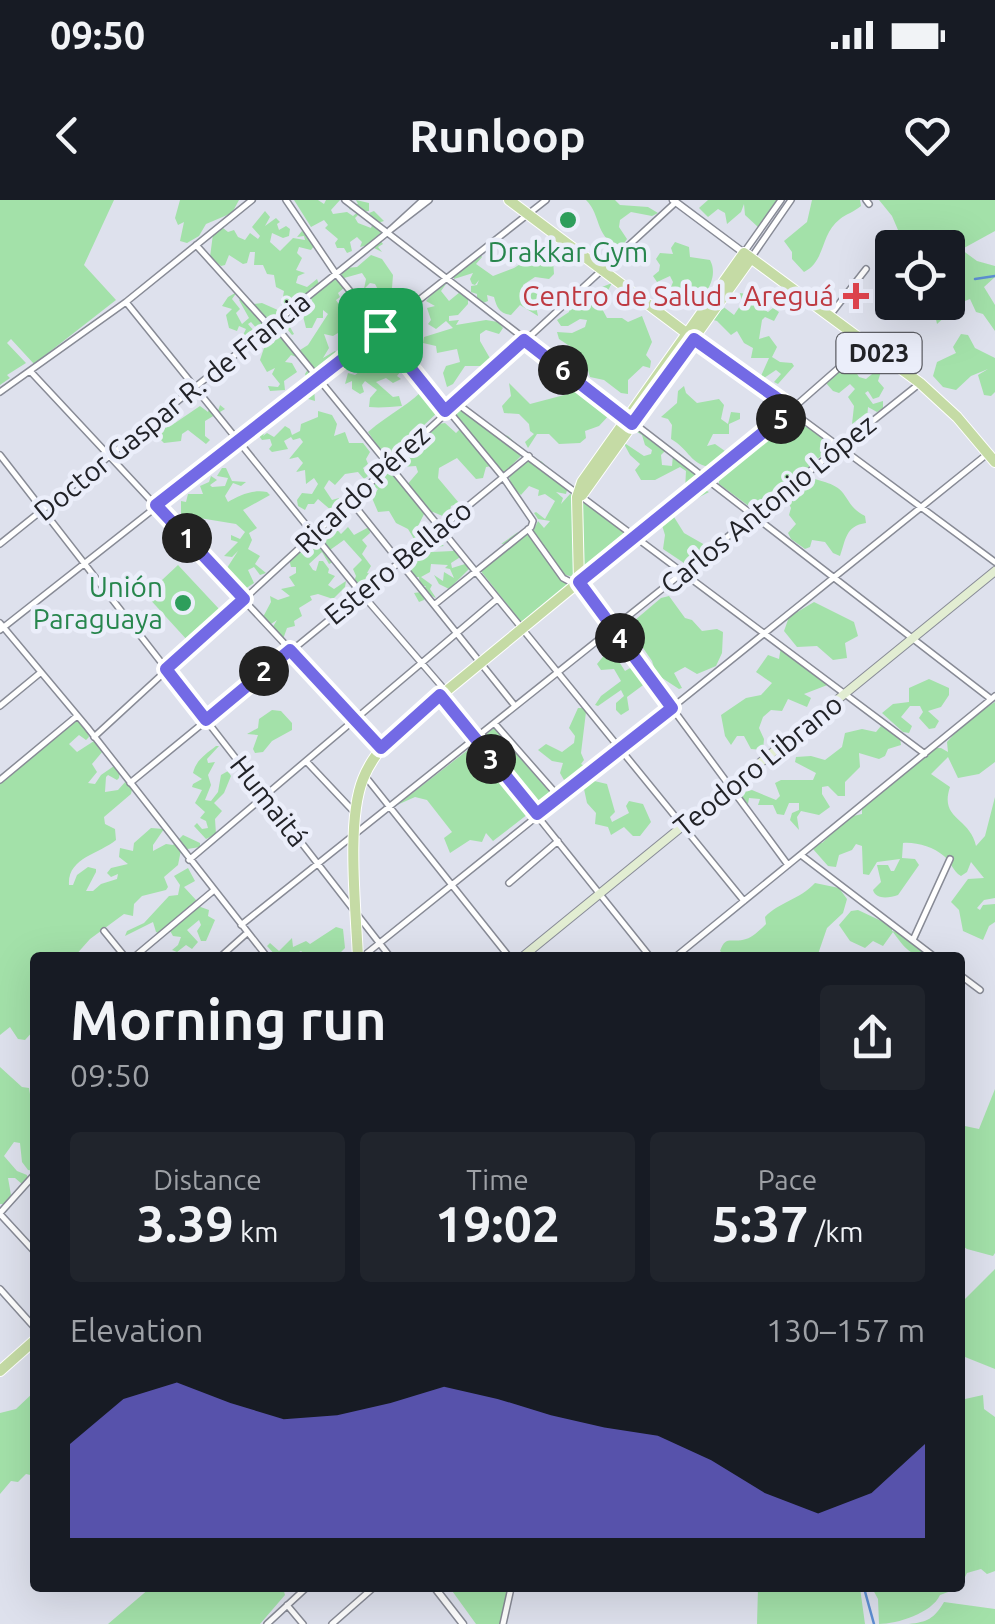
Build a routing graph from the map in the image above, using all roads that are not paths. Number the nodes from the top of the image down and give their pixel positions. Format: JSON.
{"nodes":[{"id":1,"x":252,"y":200,"type":"edge"},
{"id":2,"x":286,"y":200,"type":"edge"},
{"id":3,"x":345,"y":200,"type":"edge"},
{"id":4,"x":426,"y":200,"type":"edge"},
{"id":5,"x":510,"y":200,"type":"edge"},
{"id":6,"x":546,"y":200,"type":"edge"},
{"id":7,"x":782,"y":200,"type":"edge"},
{"id":8,"x":791,"y":200,"type":"edge"},
{"id":9,"x":674,"y":201,"type":"edge"},
{"id":10,"x":528,"y":214,"type":"junction"},
{"id":11,"x":389,"y":232,"type":"junction"},
{"id":12,"x":196,"y":246,"type":"junction"},
{"id":13,"x":747,"y":256,"type":"junction"},
{"id":14,"x":602,"y":269,"type":"junction"},
{"id":15,"x":866,"y":270,"type":"dead end"},
{"id":16,"x":336,"y":274,"type":"junction"},
{"id":17,"x":445,"y":279,"type":"junction"},
{"id":18,"x":126,"y":302,"type":"junction"},
{"id":19,"x":829,"y":316,"type":"junction"},
{"id":20,"x":272,"y":325,"type":"junction"},
{"id":21,"x":380,"y":330,"type":"junction"},
{"id":22,"x":691,"y":336,"type":"junction"},
{"id":23,"x":524,"y":340,"type":"junction"},
{"id":24,"x":866,"y":344,"type":"junction"},
{"id":25,"x":31,"y":372,"type":"junction"},
{"id":26,"x":318,"y":378,"type":"junction"},
{"id":27,"x":920,"y":383,"type":"junction"},
{"id":28,"x":196,"y":387,"type":"junction"},
{"id":29,"x":0,"y":392,"type":"edge"},
{"id":30,"x":456,"y":402,"type":"junction"},
{"id":31,"x":792,"y":409,"type":"junction"},
{"id":32,"x":445,"y":411,"type":"junction"},
{"id":33,"x":629,"y":422,"type":"junction"},
{"id":34,"x":240,"y":440,"type":"junction"},
{"id":35,"x":841,"y":444,"type":"junction"},
{"id":36,"x":0,"y":455,"type":"edge"},
{"id":37,"x":111,"y":455,"type":"junction"},
{"id":38,"x":529,"y":456,"type":"junction"},
{"id":39,"x":991,"y":458,"type":"edge"},
{"id":40,"x":388,"y":464,"type":"junction"},
{"id":41,"x":503,"y":478,"type":"junction"},
{"id":42,"x":706,"y":481,"type":"junction"},
{"id":43,"x":578,"y":497,"type":"junction"},
{"id":44,"x":350,"y":500,"type":"junction"},
{"id":45,"x":156,"y":505,"type":"junction"},
{"id":46,"x":922,"y":507,"type":"junction"},
{"id":47,"x":42,"y":510,"type":"junction"},
{"id":48,"x":752,"y":516,"type":"junction"},
{"id":49,"x":440,"y":526,"type":"junction"},
{"id":50,"x":528,"y":529,"type":"junction"},
{"id":51,"x":314,"y":534,"type":"junction"},
{"id":52,"x":637,"y":536,"type":"junction"},
{"id":53,"x":0,"y":544,"type":"edge"},
{"id":54,"x":399,"y":561,"type":"junction"},
{"id":55,"x":995,"y":562,"type":"edge"},
{"id":56,"x":84,"y":564,"type":"junction"},
{"id":57,"x":995,"y":571,"type":"edge"},
{"id":58,"x":475,"y":572,"type":"junction"},
{"id":59,"x":684,"y":572,"type":"junction"},
{"id":60,"x":834,"y":579,"type":"junction"},
{"id":61,"x":578,"y":583,"type":"junction"},
{"id":62,"x":362,"y":593,"type":"junction"},
{"id":63,"x":244,"y":599,"type":"junction"},
{"id":64,"x":498,"y":599,"type":"junction"},
{"id":65,"x":434,"y":605,"type":"junction"},
{"id":66,"x":1,"y":627,"type":"edge"},
{"id":67,"x":522,"y":628,"type":"junction"},
{"id":68,"x":613,"y":628,"type":"junction"},
{"id":69,"x":456,"y":633,"type":"junction"},
{"id":70,"x":765,"y":634,"type":"junction"},
{"id":71,"x":912,"y":638,"type":"junction"},
{"id":72,"x":290,"y":650,"type":"junction"},
{"id":73,"x":480,"y":662,"type":"junction"},
{"id":74,"x":421,"y":664,"type":"junction"},
{"id":75,"x":166,"y":669,"type":"junction"},
{"id":76,"x":41,"y":672,"type":"junction"},
{"id":77,"x":556,"y":672,"type":"junction"},
{"id":78,"x":443,"y":693,"type":"junction"},
{"id":79,"x":845,"y":694,"type":"junction"},
{"id":80,"x":993,"y":697,"type":"edge"},
{"id":81,"x":0,"y":706,"type":"edge"},
{"id":82,"x":516,"y":706,"type":"junction"},
{"id":83,"x":672,"y":708,"type":"junction"},
{"id":84,"x":77,"y":716,"type":"junction"},
{"id":85,"x":206,"y":720,"type":"junction"},
{"id":86,"x":355,"y":720,"type":"junction"},
{"id":87,"x":494,"y":723,"type":"junction"},
{"id":88,"x":94,"y":737,"type":"junction"},
{"id":89,"x":475,"y":739,"type":"junction"},
{"id":90,"x":381,"y":748,"type":"junction"},
{"id":91,"x":619,"y":748,"type":"junction"},
{"id":92,"x":924,"y":754,"type":"junction"},
{"id":93,"x":306,"y":761,"type":"junction"},
{"id":94,"x":364,"y":776,"type":"junction"},
{"id":95,"x":0,"y":780,"type":"edge"},
{"id":96,"x":130,"y":784,"type":"junction"},
{"id":97,"x":730,"y":787,"type":"junction"},
{"id":98,"x":265,"y":796,"type":"junction"},
{"id":99,"x":558,"y":797,"type":"junction"},
{"id":100,"x":390,"y":806,"type":"junction"},
{"id":101,"x":356,"y":814,"type":"junction"},
{"id":102,"x":537,"y":814,"type":"junction"},
{"id":103,"x":682,"y":826,"type":"junction"},
{"id":104,"x":355,"y":834,"type":"junction"},
{"id":105,"x":558,"y":840,"type":"junction"},
{"id":106,"x":801,"y":855,"type":"junction"},
{"id":107,"x":950,"y":859,"type":"dead end"},
{"id":108,"x":188,"y":860,"type":"junction"},
{"id":109,"x":318,"y":864,"type":"junction"},
{"id":110,"x":788,"y":865,"type":"junction"},
{"id":111,"x":508,"y":883,"type":"dead end"},
{"id":112,"x":452,"y":884,"type":"junction"},
{"id":113,"x":214,"y":890,"type":"junction"},
{"id":114,"x":599,"y":894,"type":"junction"},
{"id":115,"x":744,"y":901,"type":"junction"},
{"id":116,"x":356,"y":915,"type":"junction"},
{"id":117,"x":241,"y":925,"type":"junction"},
{"id":118,"x":104,"y":931,"type":"dead end"},
{"id":119,"x":248,"y":932,"type":"junction"},
{"id":120,"x":913,"y":940,"type":"junction"},
{"id":121,"x":380,"y":942,"type":"junction"},
{"id":122,"x":124,"y":952,"type":"edge"},
{"id":123,"x":137,"y":952,"type":"edge"},
{"id":124,"x":226,"y":952,"type":"edge"},
{"id":125,"x":263,"y":952,"type":"edge"},
{"id":126,"x":359,"y":952,"type":"edge"},
{"id":127,"x":367,"y":952,"type":"edge"},
{"id":128,"x":388,"y":952,"type":"edge"},
{"id":129,"x":505,"y":952,"type":"edge"},
{"id":130,"x":528,"y":952,"type":"edge"},
{"id":131,"x":646,"y":952,"type":"edge"},
{"id":132,"x":681,"y":952,"type":"edge"},
{"id":133,"x":928,"y":952,"type":"edge"},
{"id":134,"x":965,"y":979,"type":"edge"},
{"id":135,"x":980,"y":990,"type":"dead end"},
{"id":136,"x":30,"y":1180,"type":"edge"},
{"id":137,"x":0,"y":1214,"type":"edge"},
{"id":138,"x":30,"y":1247,"type":"edge"},
{"id":139,"x":1,"y":1293,"type":"edge"},
{"id":140,"x":30,"y":1323,"type":"edge"},
{"id":141,"x":30,"y":1344,"type":"edge"},
{"id":142,"x":0,"y":1371,"type":"edge"},
{"id":143,"x":302,"y":1592,"type":"edge"},
{"id":144,"x":368,"y":1592,"type":"edge"},
{"id":145,"x":438,"y":1592,"type":"edge"},
{"id":146,"x":509,"y":1592,"type":"edge"},
{"id":147,"x":287,"y":1606,"type":"junction"},
{"id":148,"x":267,"y":1624,"type":"edge"},
{"id":149,"x":303,"y":1624,"type":"edge"},
{"id":150,"x":332,"y":1624,"type":"edge"},
{"id":151,"x":463,"y":1624,"type":"edge"},
{"id":152,"x":503,"y":1624,"type":"edge"}],
"edges":[{"from":1,"to":12,"type":"street"},
{"from":2,"to":16,"type":"street"},
{"from":3,"to":11,"type":"street"},
{"from":4,"to":11,"type":"street","name":"Doctor Gaspar R. de Francia"},
{"from":5,"to":10,"type":"main road"},
{"from":6,"to":10,"type":"street"},
{"from":7,"to":13,"type":"street"},
{"from":8,"to":13,"type":"street"},
{"from":9,"to":13,"type":"street"},
{"from":9,"to":14,"type":"street","name":"Ricardo Pérez"},
{"from":10,"to":14,"type":"main road"},
{"from":10,"to":17,"type":"street"},
{"from":11,"to":16,"type":"street","name":"Doctor Gaspar R. de Francia"},
{"from":11,"to":17,"type":"street"},
{"from":12,"to":18,"type":"street"},
{"from":12,"to":20,"type":"street"},
{"from":13,"to":19,"type":"main road","number":"D023"},
{"from":13,"to":22,"type":"main road"},
{"from":14,"to":22,"type":"main road"},
{"from":14,"to":23,"type":"street","name":"Ricardo Pérez"},
{"from":15,"to":19,"type":"street"},
{"from":16,"to":20,"type":"street","name":"Doctor Gaspar R. de Francia"},
{"from":16,"to":21,"type":"street"},
{"from":17,"to":21,"type":"street"},
{"from":17,"to":23,"type":"street"},
{"from":18,"to":25,"type":"street"},
{"from":18,"to":28,"type":"street"},
{"from":19,"to":24,"type":"main road","number":"D023"},
{"from":20,"to":26,"type":"street"},
{"from":20,"to":28,"type":"street","name":"Doctor Gaspar R. de Francia"},
{"from":21,"to":26,"type":"street"},
{"from":21,"to":32,"type":"street"},
{"from":22,"to":31,"type":"street"},
{"from":22,"to":33,"type":"main road"},
{"from":23,"to":30,"type":"street","name":"Ricardo Pérez"},
{"from":23,"to":33,"type":"street"},
{"from":24,"to":27,"type":"main road","number":"D023"},
{"from":24,"to":31,"type":"street"},
{"from":25,"to":29,"type":"street"},
{"from":25,"to":37,"type":"street"},
{"from":26,"to":34,"type":"street"},
{"from":26,"to":40,"type":"street"},
{"from":27,"to":35,"type":"street","name":"Carlos Antonio López"},
{"from":27,"to":39,"type":"main road","number":"D023"},
{"from":28,"to":34,"type":"street"},
{"from":28,"to":37,"type":"street","name":"Doctor Gaspar R. de Francia"},
{"from":30,"to":32,"type":"street","name":"Ricardo Pérez"},
{"from":30,"to":38,"type":"street"},
{"from":31,"to":35,"type":"street"},
{"from":31,"to":42,"type":"street"},
{"from":32,"to":40,"type":"street","name":"Ricardo Pérez"},
{"from":32,"to":41,"type":"street"},
{"from":33,"to":42,"type":"street"},
{"from":33,"to":43,"type":"main road"},
{"from":34,"to":45,"type":"street"},
{"from":34,"to":51,"type":"street"},
{"from":35,"to":46,"type":"street"},
{"from":35,"to":48,"type":"street","name":"Carlos Antonio López"},
{"from":36,"to":47,"type":"street","name":"Humaitá"},
{"from":37,"to":45,"type":"street"},
{"from":37,"to":47,"type":"street","name":"Doctor Gaspar R. de Francia"},
{"from":38,"to":41,"type":"street","name":"Estero Bellaco"},
{"from":38,"to":43,"type":"street"},
{"from":39,"to":46,"type":"street"},
{"from":40,"to":44,"type":"street","name":"Ricardo Pérez"},
{"from":40,"to":49,"type":"street"},
{"from":41,"to":49,"type":"street","name":"Estero Bellaco"},
{"from":41,"to":50,"type":"street"},
{"from":42,"to":48,"type":"street"},
{"from":42,"to":52,"type":"street"},
{"from":43,"to":52,"type":"street"},
{"from":43,"to":61,"type":"main road"},
{"from":44,"to":51,"type":"street","name":"Ricardo Pérez"},
{"from":44,"to":54,"type":"street"},
{"from":45,"to":56,"type":"street"},
{"from":45,"to":63,"type":"street"},
{"from":46,"to":55,"type":"street"},
{"from":46,"to":60,"type":"street"},
{"from":47,"to":53,"type":"street","name":"Doctor Gaspar R. de Francia"},
{"from":47,"to":56,"type":"street","name":"Humaitá"},
{"from":48,"to":59,"type":"street","name":"Carlos Antonio López"},
{"from":48,"to":60,"type":"street"},
{"from":49,"to":54,"type":"street","name":"Estero Bellaco"},
{"from":49,"to":58,"type":"street"},
{"from":50,"to":58,"type":"street"},
{"from":50,"to":61,"type":"street"},
{"from":51,"to":62,"type":"street"},
{"from":51,"to":63,"type":"street","name":"Ricardo Pérez"},
{"from":52,"to":59,"type":"street"},
{"from":52,"to":61,"type":"street"},
{"from":54,"to":62,"type":"street","name":"Estero Bellaco"},
{"from":54,"to":65,"type":"street"},
{"from":56,"to":66,"type":"street"},
{"from":56,"to":75,"type":"street","name":"Humaitá"},
{"from":57,"to":71,"type":"main road","name":"Teodoro Librano"},
{"from":58,"to":64,"type":"street"},
{"from":58,"to":65,"type":"street"},
{"from":59,"to":68,"type":"street","name":"Carlos Antonio López"},
{"from":59,"to":70,"type":"street"},
{"from":60,"to":70,"type":"street"},
{"from":60,"to":71,"type":"street"},
{"from":61,"to":67,"type":"main road"},
{"from":61,"to":68,"type":"street"},
{"from":62,"to":72,"type":"street","name":"Estero Bellaco"},
{"from":62,"to":74,"type":"street"},
{"from":63,"to":72,"type":"street"},
{"from":63,"to":75,"type":"street","name":"Ricardo Pérez"},
{"from":64,"to":67,"type":"street"},
{"from":64,"to":69,"type":"street"},
{"from":65,"to":69,"type":"street"},
{"from":66,"to":76,"type":"street"},
{"from":67,"to":73,"type":"main road"},
{"from":67,"to":77,"type":"street"},
{"from":68,"to":77,"type":"street","name":"Carlos Antonio López"},
{"from":68,"to":83,"type":"street"},
{"from":69,"to":73,"type":"street"},
{"from":69,"to":74,"type":"street"},
{"from":70,"to":79,"type":"street"},
{"from":70,"to":83,"type":"street"},
{"from":71,"to":79,"type":"main road","name":"Teodoro Librano"},
{"from":71,"to":80,"type":"street"},
{"from":72,"to":85,"type":"street","name":"Estero Bellaco"},
{"from":72,"to":86,"type":"street"},
{"from":73,"to":78,"type":"main road"},
{"from":73,"to":82,"type":"street"},
{"from":74,"to":78,"type":"street"},
{"from":74,"to":86,"type":"street"},
{"from":75,"to":85,"type":"street","name":"Humaitá"},
{"from":75,"to":88,"type":"street","name":"Ricardo Pérez"},
{"from":76,"to":81,"type":"street"},
{"from":76,"to":84,"type":"street"},
{"from":77,"to":82,"type":"street","name":"Carlos Antonio López"},
{"from":77,"to":91,"type":"street"},
{"from":78,"to":89,"type":"street"},
{"from":78,"to":90,"type":"main road"},
{"from":79,"to":92,"type":"street"},
{"from":79,"to":97,"type":"main road","name":"Teodoro Librano"},
{"from":80,"to":92,"type":"street"},
{"from":82,"to":87,"type":"street","name":"Carlos Antonio López"},
{"from":83,"to":91,"type":"street"},
{"from":83,"to":97,"type":"street"},
{"from":84,"to":88,"type":"street"},
{"from":84,"to":95,"type":"street"},
{"from":85,"to":96,"type":"street","name":"Estero Bellaco"},
{"from":85,"to":98,"type":"street","name":"Humaitá"},
{"from":86,"to":90,"type":"street"},
{"from":86,"to":93,"type":"street"},
{"from":87,"to":89,"type":"street","name":"Carlos Antonio López"},
{"from":87,"to":99,"type":"street"},
{"from":88,"to":96,"type":"street"},
{"from":89,"to":100,"type":"street","name":"Carlos Antonio López"},
{"from":89,"to":102,"type":"street"},
{"from":90,"to":94,"type":"main road"},
{"from":91,"to":99,"type":"street"},
{"from":91,"to":103,"type":"street"},
{"from":92,"to":106,"type":"street"},
{"from":93,"to":98,"type":"street"},
{"from":93,"to":101,"type":"street"},
{"from":94,"to":100,"type":"street"},
{"from":94,"to":101,"type":"main road"},
{"from":96,"to":108,"type":"street"},
{"from":97,"to":103,"type":"main road","name":"Teodoro Librano"},
{"from":97,"to":110,"type":"street"},
{"from":98,"to":108,"type":"street"},
{"from":98,"to":109,"type":"street","name":"Humaitá"},
{"from":99,"to":102,"type":"street"},
{"from":100,"to":104,"type":"street","name":"Carlos Antonio López"},
{"from":100,"to":112,"type":"street"},
{"from":101,"to":104,"type":"main road"},
{"from":102,"to":105,"type":"street"},
{"from":102,"to":112,"type":"street"},
{"from":103,"to":114,"type":"main road","name":"Teodoro Librano"},
{"from":103,"to":115,"type":"street"},
{"from":104,"to":109,"type":"street","name":"Carlos Antonio López"},
{"from":104,"to":116,"type":"main road"},
{"from":105,"to":111,"type":"street"},
{"from":105,"to":114,"type":"street"},
{"from":106,"to":110,"type":"street"},
{"from":106,"to":120,"type":"street"},
{"from":107,"to":120,"type":"street"},
{"from":108,"to":113,"type":"street"},
{"from":109,"to":116,"type":"street","name":"Humaitá"},
{"from":109,"to":117,"type":"street","name":"Carlos Antonio López"},
{"from":110,"to":115,"type":"street"},
{"from":112,"to":121,"type":"street"},
{"from":112,"to":129,"type":"street"},
{"from":113,"to":117,"type":"street"},
{"from":113,"to":123,"type":"street"},
{"from":114,"to":130,"type":"main road","name":"Teodoro Librano"},
{"from":114,"to":131,"type":"street"},
{"from":115,"to":132,"type":"street"},
{"from":116,"to":121,"type":"street","name":"Humaitá"},
{"from":116,"to":126,"type":"main road"},
{"from":117,"to":119,"type":"street"},
{"from":118,"to":122,"type":"street"},
{"from":119,"to":124,"type":"street"},
{"from":119,"to":125,"type":"street"},
{"from":120,"to":133,"type":"street"},
{"from":121,"to":127,"type":"street"},
{"from":121,"to":128,"type":"street","name":"Humaitá"},
{"from":134,"to":135,"type":"street"},
{"from":136,"to":137,"type":"street"},
{"from":137,"to":138,"type":"street"},
{"from":139,"to":140,"type":"street"},
{"from":141,"to":142,"type":"main road"},
{"from":143,"to":147,"type":"street"},
{"from":144,"to":150,"type":"street"},
{"from":145,"to":151,"type":"street"},
{"from":146,"to":152,"type":"street"},
{"from":147,"to":148,"type":"street"},
{"from":147,"to":149,"type":"street"}]}
